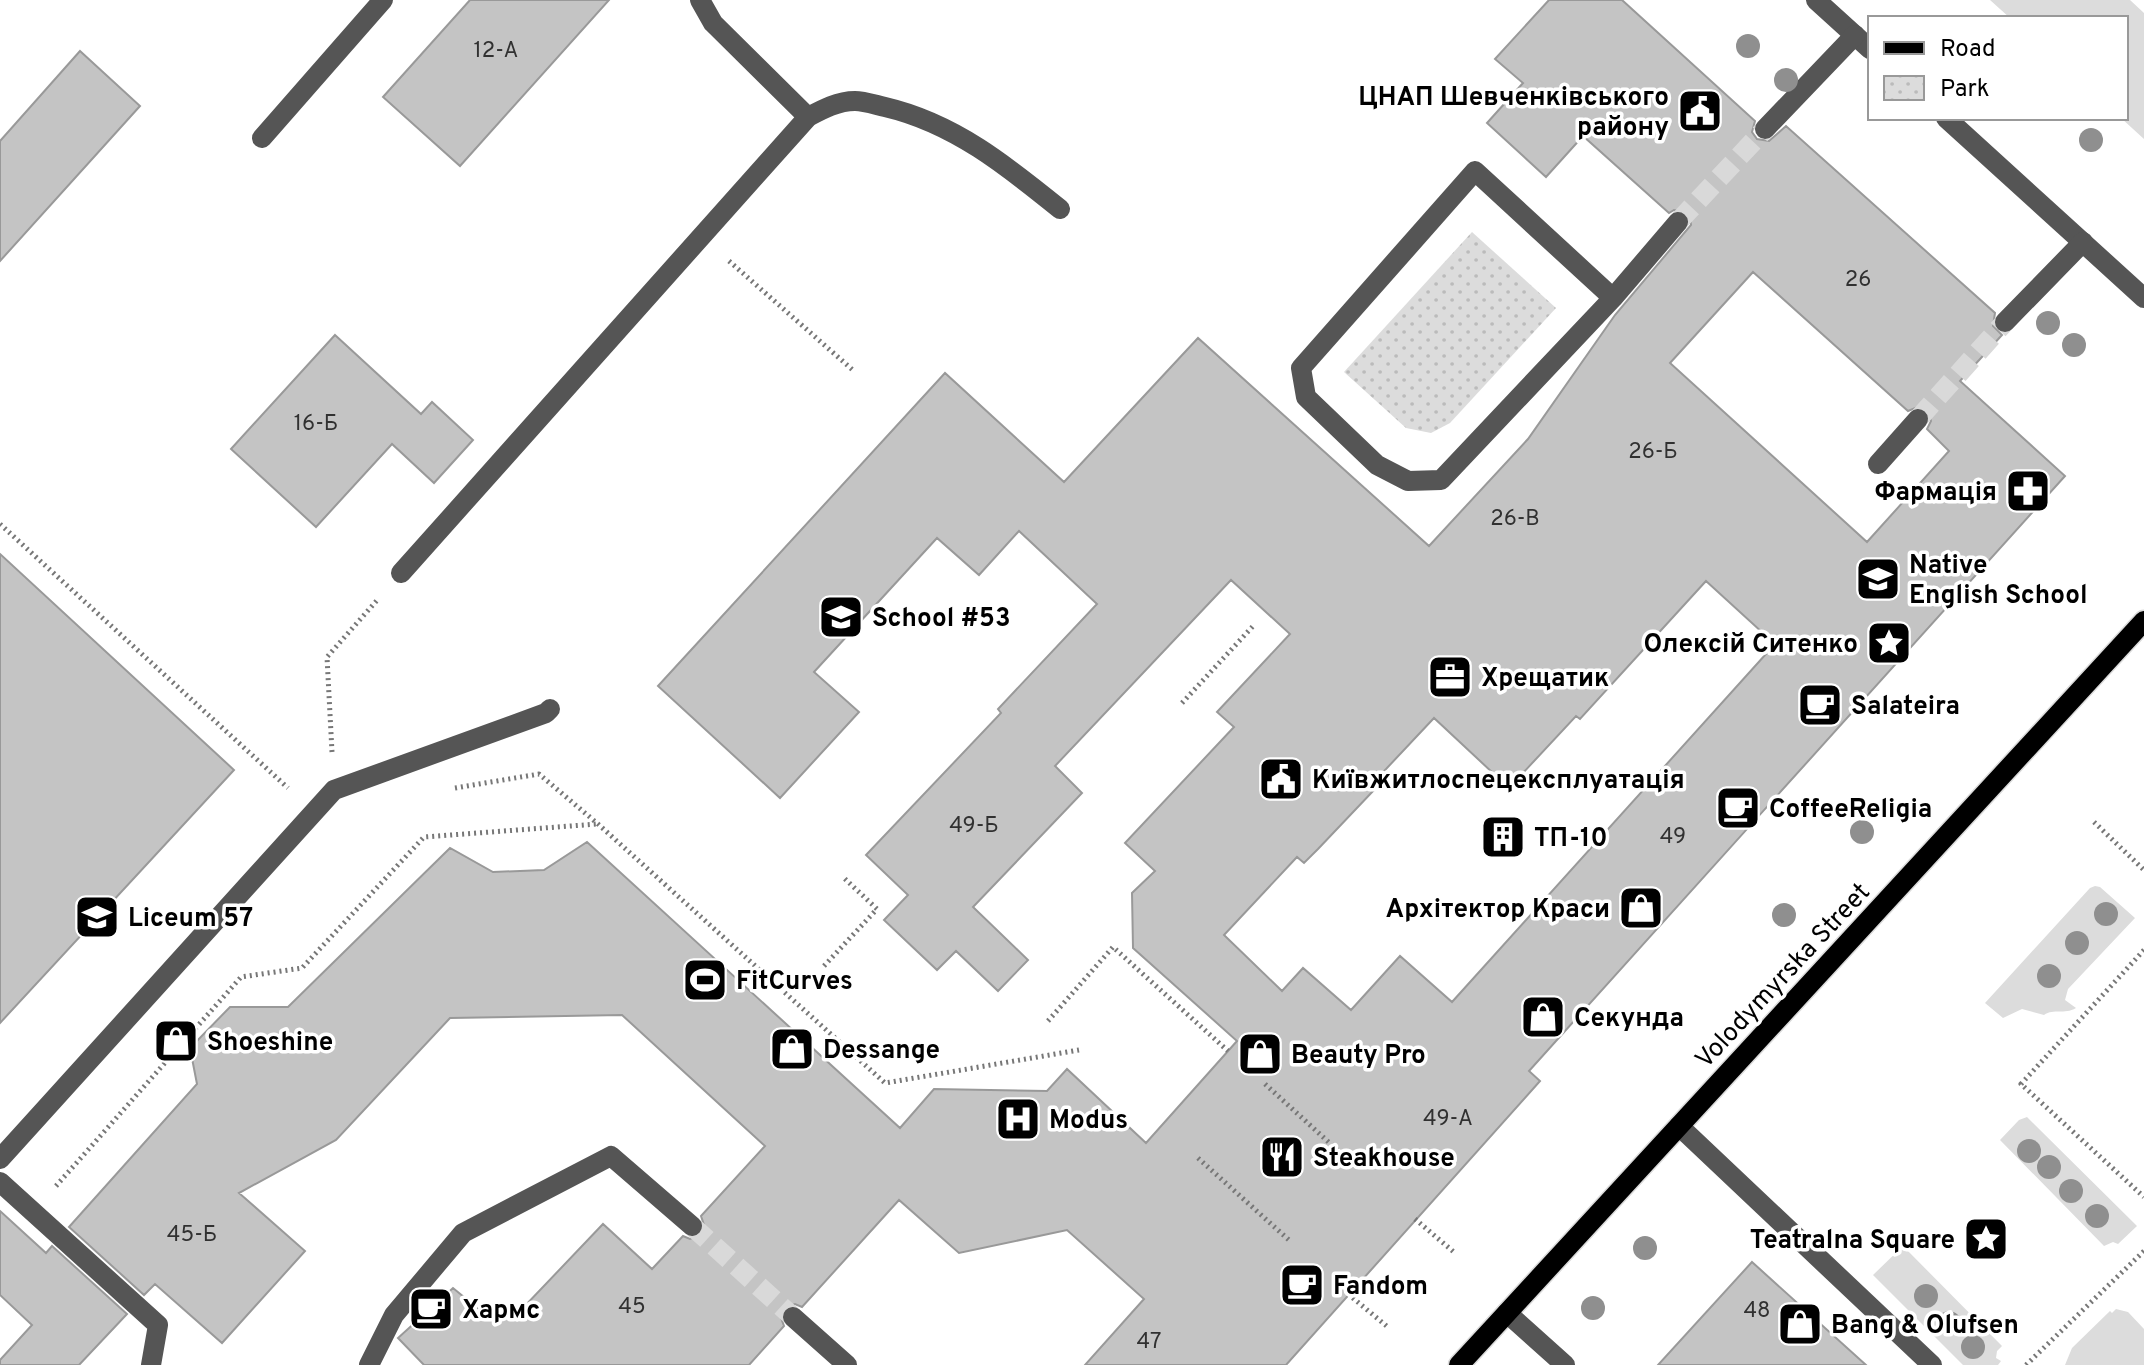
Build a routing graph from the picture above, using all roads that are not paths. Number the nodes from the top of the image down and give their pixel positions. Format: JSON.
{"nodes":[{"id":1,"x":383,"y":0,"type":"edge"},
{"id":2,"x":700,"y":0,"type":"edge"},
{"id":3,"x":1816,"y":0,"type":"edge"},
{"id":4,"x":1862,"y":42,"type":"edge"},
{"id":5,"x":808,"y":117,"type":"junction"},
{"id":6,"x":1948,"y":120,"type":"edge"},
{"id":7,"x":1765,"y":129,"type":"tunnel mouth"},
{"id":8,"x":262,"y":138,"type":"dead end"},
{"id":9,"x":1060,"y":209,"type":"dead end"},
{"id":10,"x":1678,"y":222,"type":"tunnel mouth"},
{"id":11,"x":2083,"y":242,"type":"junction"},
{"id":12,"x":1613,"y":298,"type":"junction"},
{"id":13,"x":2144,"y":298,"type":"edge"},
{"id":14,"x":2005,"y":322,"type":"tunnel mouth"},
{"id":15,"x":1918,"y":419,"type":"tunnel mouth"},
{"id":16,"x":1878,"y":464,"type":"dead end"},
{"id":17,"x":401,"y":573,"type":"road end"},
{"id":18,"x":2144,"y":621,"type":"edge"},
{"id":19,"x":550,"y":709,"type":"dead end"},
{"id":20,"x":1679,"y":1126,"type":"junction"},
{"id":21,"x":0,"y":1159,"type":"edge"},
{"id":22,"x":0,"y":1182,"type":"edge"},
{"id":23,"x":692,"y":1226,"type":"tunnel mouth"},
{"id":24,"x":1507,"y":1313,"type":"junction"},
{"id":25,"x":793,"y":1317,"type":"tunnel mouth"},
{"id":26,"x":151,"y":1365,"type":"edge"},
{"id":27,"x":369,"y":1365,"type":"edge"},
{"id":28,"x":847,"y":1365,"type":"edge"},
{"id":29,"x":1459,"y":1365,"type":"edge"},
{"id":30,"x":1565,"y":1365,"type":"edge"},
{"id":31,"x":1932,"y":1365,"type":"edge"}],
"edges":[{"from":1,"to":8,"type":"street"},
{"from":2,"to":5,"type":"street"},
{"from":3,"to":4,"type":"street"},
{"from":4,"to":7,"type":"street"},
{"from":5,"to":9,"type":"street"},
{"from":5,"to":17,"type":"street"},
{"from":6,"to":11,"type":"street"},
{"from":10,"to":12,"type":"street"},
{"from":11,"to":13,"type":"street"},
{"from":11,"to":14,"type":"street"},
{"from":12,"to":12,"type":"street"},
{"from":15,"to":16,"type":"street"},
{"from":18,"to":20,"type":"main road","name":"Volodymyrska Street"},
{"from":19,"to":21,"type":"street"},
{"from":20,"to":24,"type":"main road","name":"Volodymyrska Street"},
{"from":20,"to":31,"type":"street"},
{"from":22,"to":26,"type":"street"},
{"from":23,"to":27,"type":"street"},
{"from":24,"to":29,"type":"main road","name":"Volodymyrska Street"},
{"from":24,"to":30,"type":"street"},
{"from":25,"to":28,"type":"street"}]}
